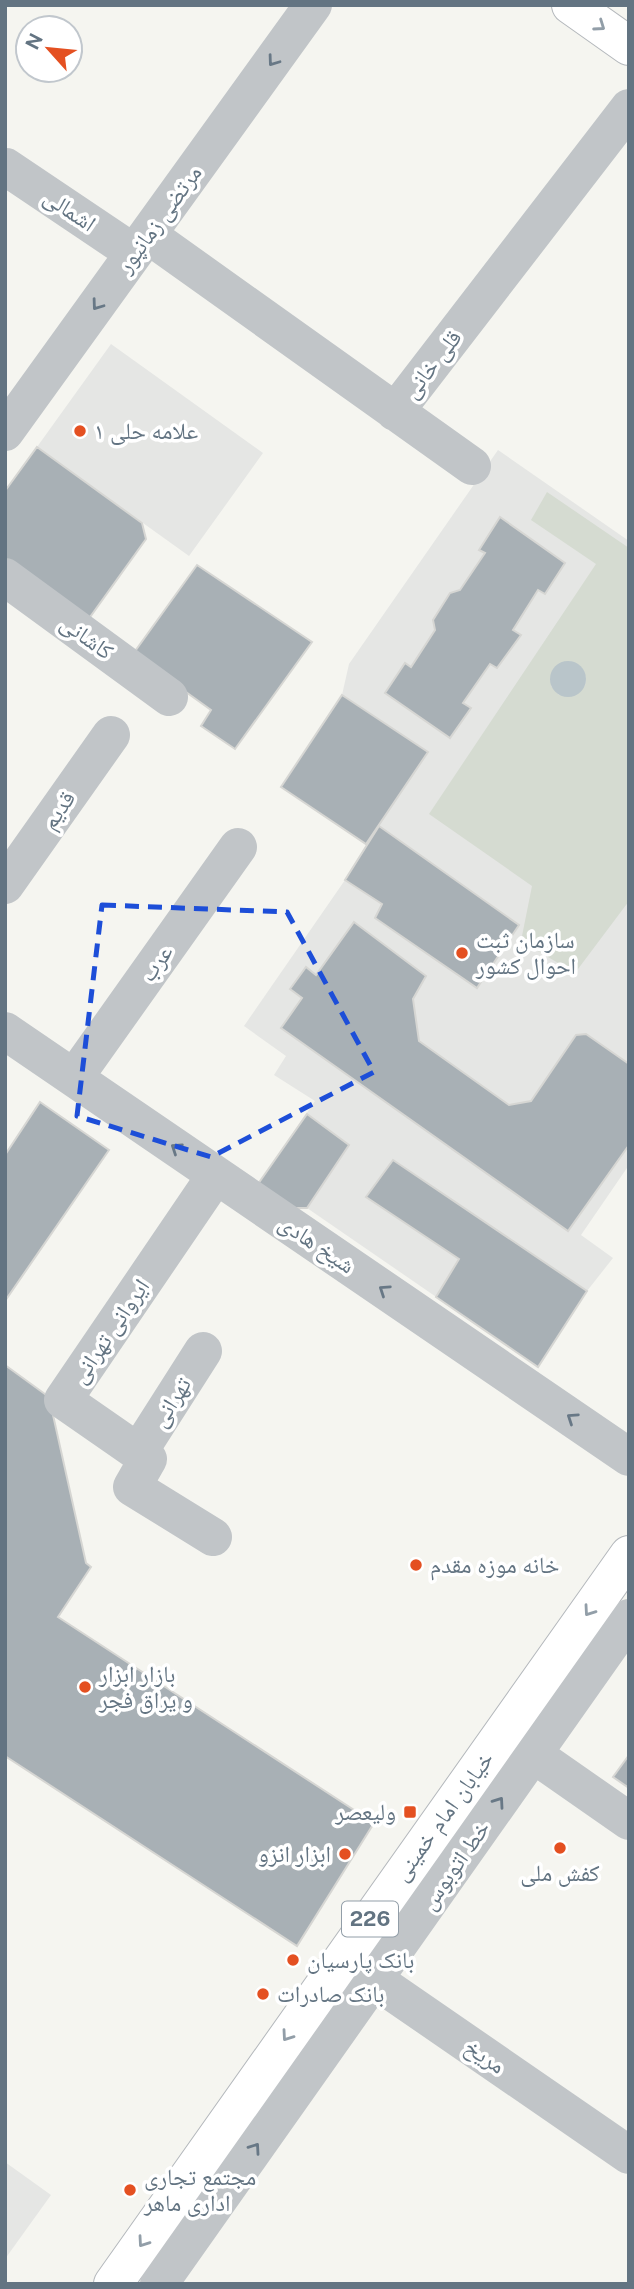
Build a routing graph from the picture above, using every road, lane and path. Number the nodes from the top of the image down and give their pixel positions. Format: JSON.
{"nodes":[{"id":1,"x":313,"y":5,"type":"edge"},
{"id":2,"x":571,"y":5,"type":"edge"},
{"id":3,"x":629,"y":46,"type":"edge"},
{"id":4,"x":629,"y":108,"type":"edge"},
{"id":5,"x":6,"y":167,"type":"edge"},
{"id":6,"x":141,"y":244,"type":"junction"},
{"id":7,"x":12,"y":409,"type":"edge"},
{"id":8,"x":395,"y":412,"type":"junction"},
{"id":9,"x":472,"y":466,"type":"dead end"},
{"id":10,"x":5,"y":577,"type":"edge"},
{"id":11,"x":169,"y":697,"type":"dead end"},
{"id":12,"x":111,"y":735,"type":"dead end"},
{"id":13,"x":238,"y":847,"type":"dead end"},
{"id":14,"x":5,"y":885,"type":"edge"},
{"id":15,"x":5,"y":1031,"type":"edge"},
{"id":16,"x":74,"y":1078,"type":"junction"},
{"id":17,"x":216,"y":1175,"type":"junction"},
{"id":18,"x":203,"y":1351,"type":"dead end"},
{"id":19,"x":138,"y":1452,"type":"junction"},
{"id":20,"x":629,"y":1457,"type":"edge"},
{"id":21,"x":213,"y":1537,"type":"dead end"},
{"id":22,"x":629,"y":1555,"type":"edge"},
{"id":23,"x":629,"y":1618,"type":"edge"},
{"id":24,"x":518,"y":1743,"type":"junction"},
{"id":25,"x":629,"y":1821,"type":"edge"},
{"id":26,"x":342,"y":1958,"type":"junction"},
{"id":27,"x":374,"y":1980,"type":"junction"},
{"id":28,"x":629,"y":2155,"type":"edge"},
{"id":29,"x":113,"y":2284,"type":"edge"},
{"id":30,"x":159,"y":2284,"type":"edge"}],
"edges":[{"from":1,"to":6,"type":"street","name":"مرتضی زمانپور","one_way":true},
{"from":2,"to":3,"type":"main road","one_way":true},
{"from":4,"to":8,"type":"street","name":"قلی خانی"},
{"from":5,"to":6,"type":"street","name":"اشمالی"},
{"from":6,"to":7,"type":"street","name":"مرتضی زمانپور","one_way":true},
{"from":6,"to":8,"type":"street","name":"قلی خانی"},
{"from":8,"to":9,"type":"street"},
{"from":10,"to":11,"type":"street","name":"کاشانی"},
{"from":12,"to":14,"type":"street","name":"قدیم"},
{"from":13,"to":16,"type":"street","name":"عرب"},
{"from":15,"to":16,"type":"street","name":"شیخ هادی"},
{"from":17,"to":16,"type":"street","name":"شیخ هادی","one_way":true},
{"from":17,"to":19,"type":"street","name":"ایروانی تهرانی"},
{"from":20,"to":17,"type":"street","name":"شیخ هادی","one_way":true},
{"from":18,"to":19,"type":"street","name":"تهرانی"},
{"from":19,"to":21,"type":"street"},
{"from":22,"to":24,"type":"main road","name":"خیابان امام خمینی","number":"226","one_way":true},
{"from":23,"to":24,"type":"street","name":"خط اتوبوس"},
{"from":24,"to":25,"type":"street"},
{"from":24,"to":26,"type":"main road","name":"خیابان امام خمینی","number":"226"},
{"from":27,"to":24,"type":"street","name":"خط اتوبوس","one_way":true},
{"from":26,"to":27,"type":"street","name":"مریخ"},
{"from":26,"to":29,"type":"main road","name":"خیابان امام خمینی","number":"226","one_way":true},
{"from":27,"to":28,"type":"street","name":"مریخ"},
{"from":30,"to":27,"type":"street","name":"خط اتوبوس","one_way":true}]}
